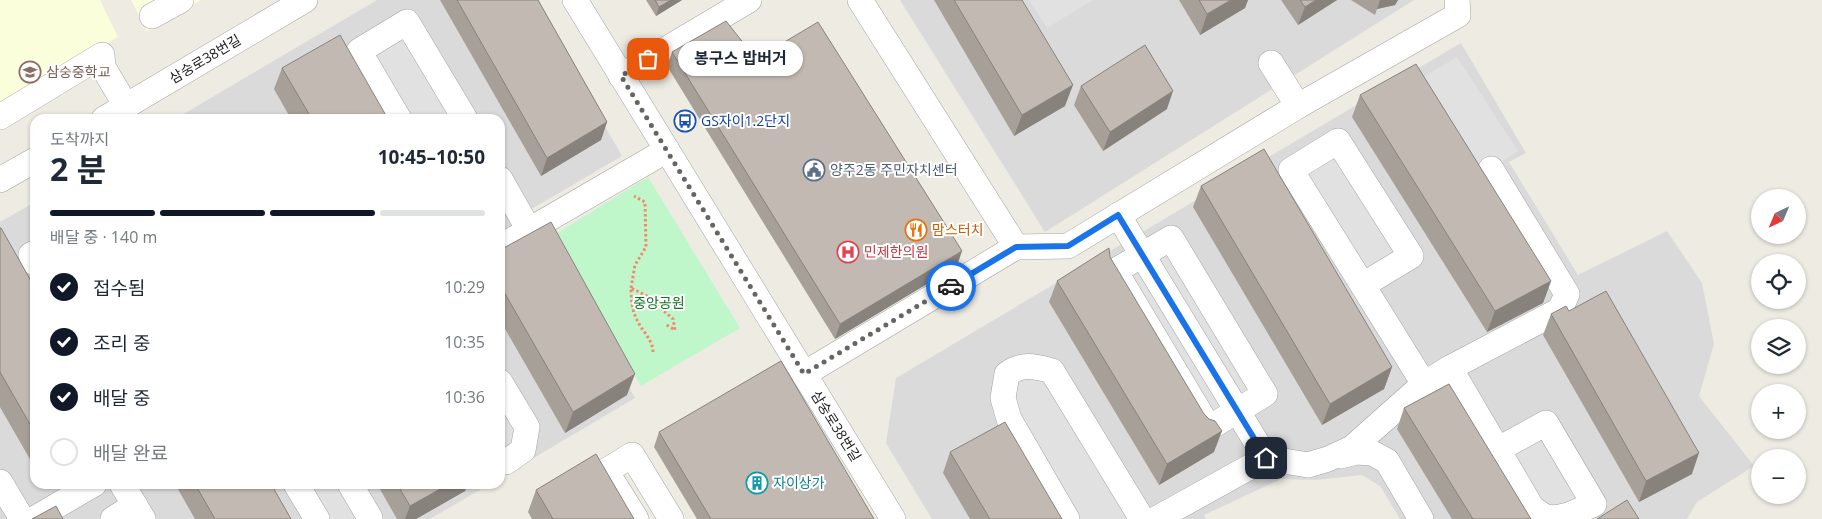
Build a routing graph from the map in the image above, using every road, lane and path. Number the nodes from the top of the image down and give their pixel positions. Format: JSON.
{"nodes":[{"id":1,"x":181,"y":0,"type":"edge"},
{"id":2,"x":305,"y":0,"type":"edge"},
{"id":3,"x":575,"y":0,"type":"edge"},
{"id":4,"x":749,"y":0,"type":"edge"},
{"id":5,"x":860,"y":0,"type":"edge"},
{"id":6,"x":1457,"y":8,"type":"edge"},
{"id":7,"x":152,"y":16,"type":"dead end"},
{"id":8,"x":1271,"y":63,"type":"dead end"},
{"id":9,"x":621,"y":76,"type":"junction"},
{"id":10,"x":126,"y":106,"type":"junction"},
{"id":11,"x":1298,"y":106,"type":"junction"},
{"id":12,"x":112,"y":114,"type":"edge"},
{"id":13,"x":396,"y":114,"type":"edge"},
{"id":14,"x":462,"y":114,"type":"edge"},
{"id":15,"x":0,"y":117,"type":"edge"},
{"id":16,"x":667,"y":150,"type":"junction"},
{"id":17,"x":30,"y":163,"type":"edge"},
{"id":18,"x":1491,"y":169,"type":"dead end"},
{"id":19,"x":0,"y":180,"type":"edge"},
{"id":20,"x":505,"y":188,"type":"edge"},
{"id":21,"x":630,"y":193,"type":"dead end"},
{"id":22,"x":1118,"y":215,"type":"junction"},
{"id":23,"x":529,"y":230,"type":"junction"},
{"id":24,"x":505,"y":244,"type":"edge"},
{"id":25,"x":1016,"y":247,"type":"junction"},
{"id":26,"x":1142,"y":255,"type":"junction"},
{"id":27,"x":1362,"y":285,"type":"junction"},
{"id":28,"x":631,"y":288,"type":"junction"},
{"id":29,"x":665,"y":324,"type":"dead end"},
{"id":30,"x":653,"y":352,"type":"dead end"},
{"id":31,"x":1450,"y":368,"type":"junction"},
{"id":32,"x":804,"y":374,"type":"junction"},
{"id":33,"x":1424,"y":384,"type":"junction"},
{"id":34,"x":505,"y":390,"type":"edge"},
{"id":35,"x":1237,"y":411,"type":"junction"},
{"id":36,"x":1497,"y":450,"type":"dead end"},
{"id":37,"x":1266,"y":458,"type":"junction"},
{"id":38,"x":1328,"y":459,"type":"junction"},
{"id":39,"x":505,"y":462,"type":"edge"},
{"id":40,"x":0,"y":482,"type":"edge"},
{"id":41,"x":85,"y":489,"type":"edge"},
{"id":42,"x":125,"y":489,"type":"edge"},
{"id":43,"x":299,"y":489,"type":"edge"},
{"id":44,"x":353,"y":489,"type":"edge"},
{"id":45,"x":139,"y":512,"type":"edge"},
{"id":46,"x":22,"y":519,"type":"edge"},
{"id":47,"x":34,"y":519,"type":"edge"},
{"id":48,"x":113,"y":519,"type":"edge"},
{"id":49,"x":317,"y":519,"type":"edge"},
{"id":50,"x":369,"y":519,"type":"edge"},
{"id":51,"x":636,"y":519,"type":"edge"},
{"id":52,"x":671,"y":519,"type":"edge"},
{"id":53,"x":893,"y":519,"type":"edge"},
{"id":54,"x":1067,"y":519,"type":"edge"},
{"id":55,"x":1142,"y":519,"type":"edge"},
{"id":56,"x":1156,"y":519,"type":"edge"},
{"id":57,"x":1422,"y":519,"type":"edge"}],
"edges":[{"from":1,"to":7,"type":"street"},
{"from":2,"to":10,"type":"street","name":"삼숭로38번길"},
{"from":3,"to":9,"type":"street","name":"삼숭로38번길"},
{"from":4,"to":9,"type":"street"},
{"from":5,"to":25,"type":"street"},
{"from":6,"to":11,"type":"street"},
{"from":8,"to":11,"type":"street"},
{"from":9,"to":16,"type":"street","name":"삼숭로38번길"},
{"from":10,"to":12,"type":"street","name":"삼숭로38번길"},
{"from":10,"to":15,"type":"street"},
{"from":11,"to":22,"type":"street"},
{"from":13,"to":14,"type":"street"},
{"from":16,"to":23,"type":"street"},
{"from":16,"to":32,"type":"street","name":"삼숭로38번길"},
{"from":17,"to":19,"type":"street"},
{"from":18,"to":31,"type":"street"},
{"from":20,"to":23,"type":"street"},
{"from":21,"to":28,"type":"path"},
{"from":22,"to":25,"type":"street"},
{"from":22,"to":26,"type":"street"},
{"from":23,"to":24,"type":"street"},
{"from":25,"to":32,"type":"street"},
{"from":26,"to":35,"type":"street"},
{"from":26,"to":35,"type":"street"},
{"from":27,"to":27,"type":"street"},
{"from":27,"to":33,"type":"street"},
{"from":28,"to":29,"type":"path"},
{"from":28,"to":30,"type":"path"},
{"from":31,"to":33,"type":"street"},
{"from":31,"to":36,"type":"street"},
{"from":32,"to":53,"type":"street","name":"삼숭로38번길"},
{"from":33,"to":38,"type":"street"},
{"from":34,"to":39,"type":"street"},
{"from":35,"to":37,"type":"street"},
{"from":37,"to":38,"type":"street"},
{"from":37,"to":56,"type":"street"},
{"from":38,"to":57,"type":"street"},
{"from":40,"to":46,"type":"street"},
{"from":41,"to":47,"type":"street"},
{"from":42,"to":45,"type":"street"},
{"from":43,"to":49,"type":"street"},
{"from":44,"to":50,"type":"street"},
{"from":45,"to":48,"type":"street"},
{"from":51,"to":52,"type":"street"},
{"from":54,"to":55,"type":"street"}]}
